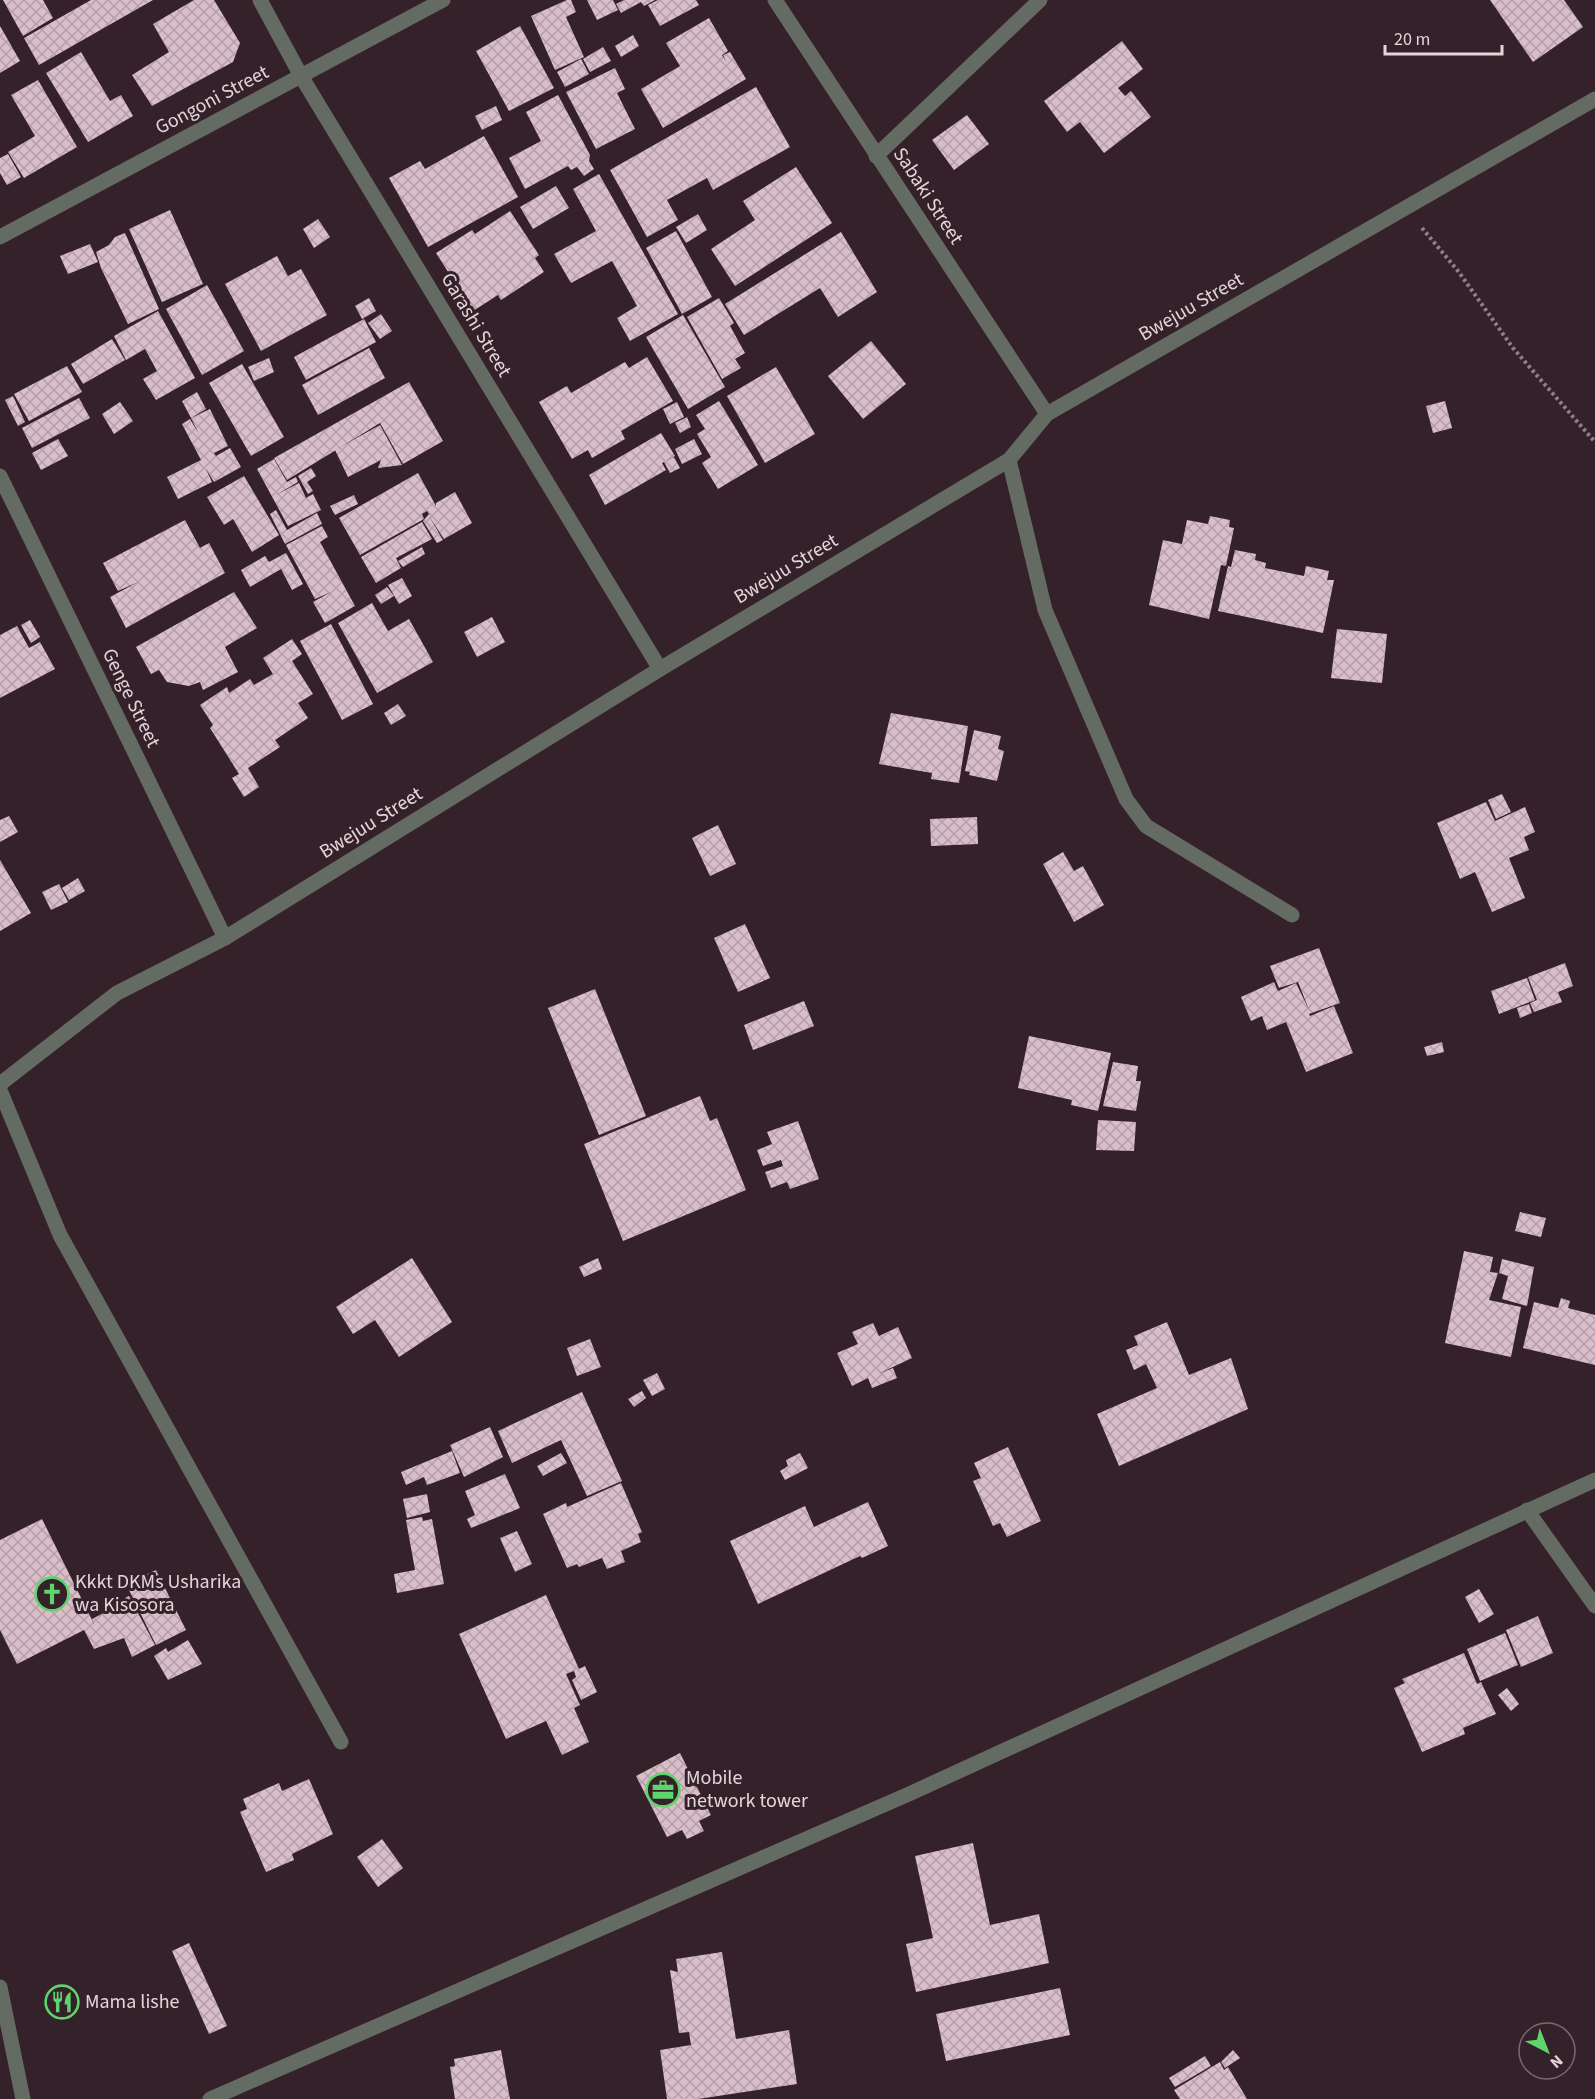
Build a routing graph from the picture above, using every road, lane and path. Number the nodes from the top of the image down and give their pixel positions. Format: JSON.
{"nodes":[{"id":1,"x":260,"y":0,"type":"edge"},
{"id":2,"x":443,"y":0,"type":"edge"},
{"id":3,"x":775,"y":0,"type":"edge"},
{"id":4,"x":1040,"y":0,"type":"edge"},
{"id":5,"x":301,"y":76,"type":"junction"},
{"id":6,"x":1595,"y":99,"type":"edge"},
{"id":7,"x":876,"y":156,"type":"junction"},
{"id":8,"x":1406,"y":208,"type":"junction"},
{"id":9,"x":0,"y":237,"type":"edge"},
{"id":10,"x":1047,"y":414,"type":"junction"},
{"id":11,"x":1595,"y":442,"type":"edge"},
{"id":12,"x":1009,"y":460,"type":"junction"},
{"id":13,"x":0,"y":476,"type":"edge"},
{"id":14,"x":660,"y":669,"type":"junction"},
{"id":15,"x":1292,"y":915,"type":"dead end"},
{"id":16,"x":225,"y":938,"type":"junction"},
{"id":17,"x":0,"y":1084,"type":"edge"},
{"id":18,"x":0,"y":1090,"type":"edge"},
{"id":19,"x":1595,"y":1480,"type":"edge"},
{"id":20,"x":1527,"y":1510,"type":"junction"},
{"id":21,"x":1595,"y":1606,"type":"edge"},
{"id":22,"x":341,"y":1742,"type":"dead end"},
{"id":23,"x":0,"y":1987,"type":"edge"},
{"id":24,"x":23,"y":2099,"type":"edge"},
{"id":25,"x":210,"y":2099,"type":"edge"}],
"edges":[{"from":1,"to":5,"type":"street","name":"Garashi Street"},
{"from":2,"to":5,"type":"street","name":"Gongoni Street"},
{"from":3,"to":7,"type":"street","name":"Sabaki Street"},
{"from":4,"to":7,"type":"street"},
{"from":5,"to":9,"type":"street","name":"Gongoni Street"},
{"from":5,"to":14,"type":"street","name":"Garashi Street"},
{"from":6,"to":8,"type":"street","name":"Bwejuu Street"},
{"from":7,"to":10,"type":"street","name":"Sabaki Street"},
{"from":8,"to":10,"type":"street","name":"Bwejuu Street"},
{"from":8,"to":11,"type":"path"},
{"from":10,"to":12,"type":"street","name":"Bwejuu Street"},
{"from":12,"to":14,"type":"street","name":"Bwejuu Street"},
{"from":12,"to":15,"type":"street"},
{"from":13,"to":16,"type":"street","name":"Genge Street"},
{"from":14,"to":16,"type":"street","name":"Bwejuu Street"},
{"from":16,"to":17,"type":"street","name":"Bwejuu Street"},
{"from":18,"to":22,"type":"street"},
{"from":19,"to":20,"type":"street"},
{"from":20,"to":21,"type":"street"},
{"from":20,"to":25,"type":"street"},
{"from":23,"to":24,"type":"street"}]}
